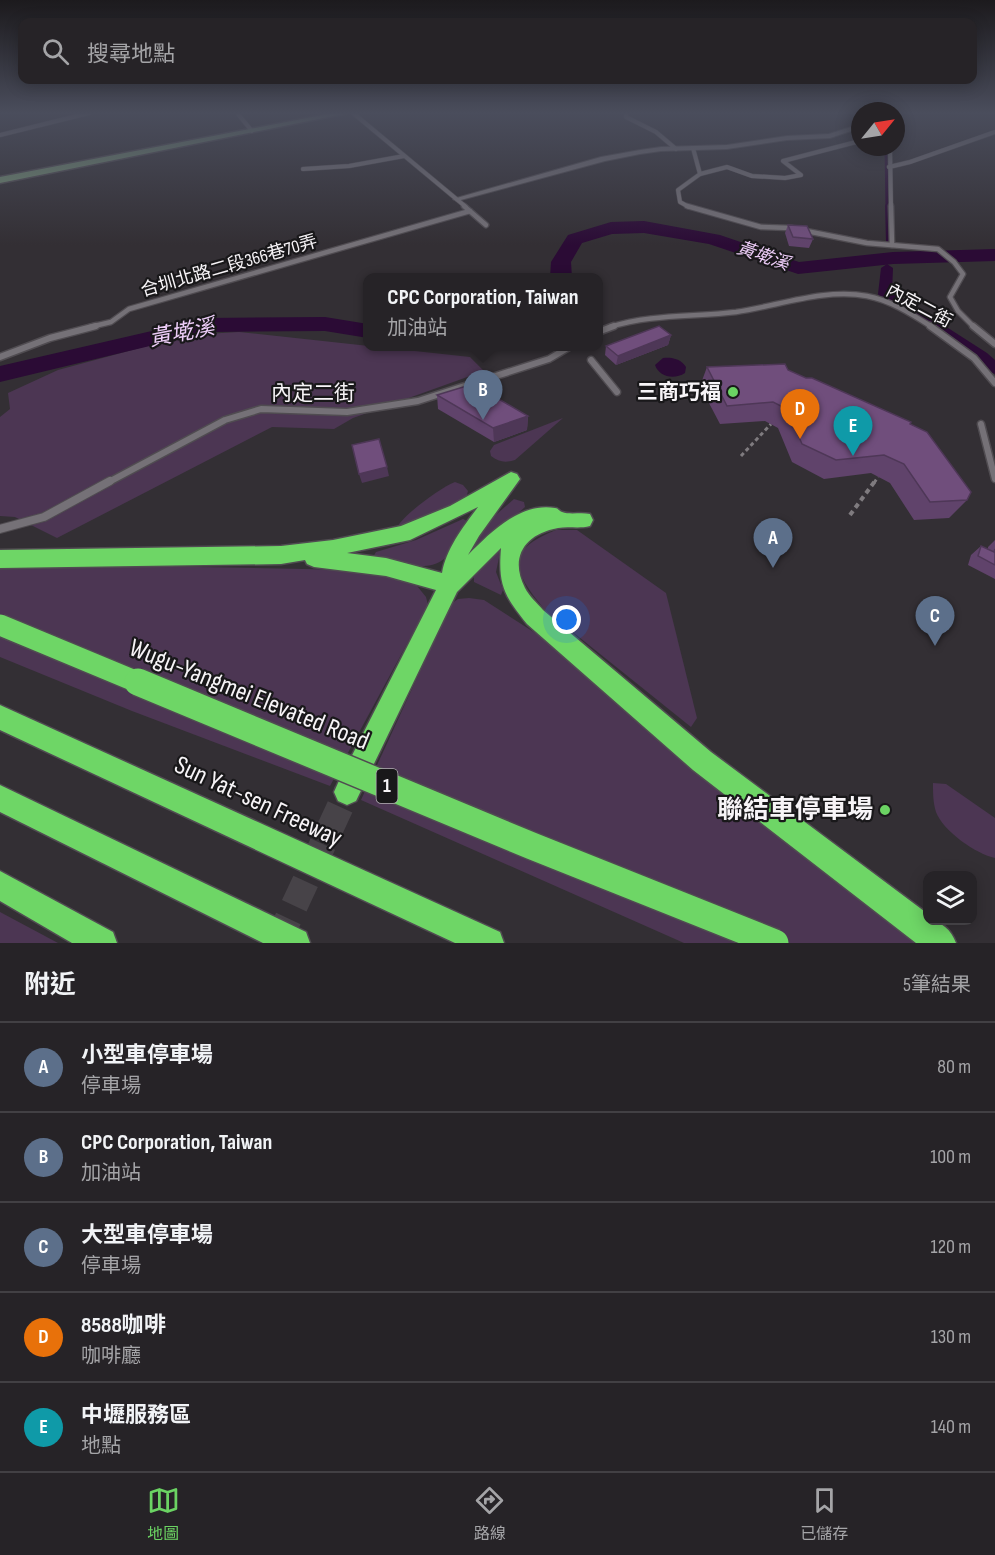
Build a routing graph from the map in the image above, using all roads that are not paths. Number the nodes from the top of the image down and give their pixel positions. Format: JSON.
{"nodes":[{"id":1,"x":118,"y":157,"type":"edge"},
{"id":2,"x":399,"y":157,"type":"edge"},
{"id":3,"x":405,"y":157,"type":"edge"},
{"id":4,"x":615,"y":157,"type":"edge"},
{"id":5,"x":695,"y":157,"type":"edge"},
{"id":6,"x":798,"y":157,"type":"edge"},
{"id":7,"x":889,"y":157,"type":"edge"},
{"id":8,"x":924,"y":157,"type":"edge"},
{"id":9,"x":889,"y":167,"type":"junction"},
{"id":10,"x":303,"y":169,"type":"dead end"},
{"id":11,"x":700,"y":174,"type":"junction"},
{"id":12,"x":0,"y":180,"type":"edge"},
{"id":13,"x":457,"y":199,"type":"junction"},
{"id":14,"x":470,"y":211,"type":"junction"},
{"id":15,"x":486,"y":225,"type":"dead end"},
{"id":16,"x":892,"y":245,"type":"junction"},
{"id":17,"x":603,"y":331,"type":"edge"},
{"id":18,"x":995,"y":344,"type":"edge"},
{"id":19,"x":562,"y":351,"type":"edge"},
{"id":20,"x":0,"y":357,"type":"edge"},
{"id":21,"x":591,"y":360,"type":"dead end"},
{"id":22,"x":995,"y":383,"type":"edge"},
{"id":23,"x":617,"y":392,"type":"dead end"},
{"id":24,"x":981,"y":424,"type":"dead end"},
{"id":25,"x":995,"y":479,"type":"edge"},
{"id":26,"x":0,"y":529,"type":"edge"},
{"id":27,"x":281,"y":555,"type":"junction"},
{"id":28,"x":0,"y":559,"type":"edge"},
{"id":29,"x":450,"y":585,"type":"junction"},
{"id":30,"x":0,"y":625,"type":"edge"},
{"id":31,"x":0,"y":717,"type":"edge"},
{"id":32,"x":347,"y":792,"type":"tunnel mouth"},
{"id":33,"x":0,"y":798,"type":"edge"},
{"id":34,"x":0,"y":885,"type":"edge"},
{"id":35,"x":102,"y":943,"type":"edge"},
{"id":36,"x":295,"y":943,"type":"edge"},
{"id":37,"x":489,"y":943,"type":"edge"},
{"id":38,"x":775,"y":943,"type":"edge"},
{"id":39,"x":941,"y":943,"type":"edge"}],
"edges":[{"from":1,"to":12,"type":"street"},
{"from":2,"to":10,"type":"lane"},
{"from":3,"to":13,"type":"lane"},
{"from":4,"to":13,"type":"street"},
{"from":5,"to":11,"type":"lane"},
{"from":6,"to":11,"type":"lane"},
{"from":7,"to":9,"type":"lane"},
{"from":8,"to":9,"type":"lane"},
{"from":9,"to":16,"type":"lane"},
{"from":11,"to":16,"type":"lane"},
{"from":13,"to":14,"type":"lane"},
{"from":14,"to":15,"type":"lane"},
{"from":14,"to":20,"type":"lane","name":"合圳北路二段366巷70弄"},
{"from":16,"to":18,"type":"lane"},
{"from":17,"to":22,"type":"lane","name":"內定二街"},
{"from":19,"to":26,"type":"lane","name":"內定二街"},
{"from":21,"to":23,"type":"lane"},
{"from":24,"to":25,"type":"lane"},
{"from":27,"to":28,"type":"highway"},
{"from":27,"to":29,"type":"highway"},
{"from":27,"to":29,"type":"highway"},
{"from":29,"to":32,"type":"highway"},
{"from":29,"to":39,"type":"highway"},
{"from":30,"to":38,"type":"highway","name":"Wugu-Yangmei Elevated Road","number":"1","bridge":true},
{"from":31,"to":37,"type":"highway","name":"Sun Yat-sen Freeway"},
{"from":33,"to":36,"type":"highway"},
{"from":34,"to":35,"type":"highway"}]}
